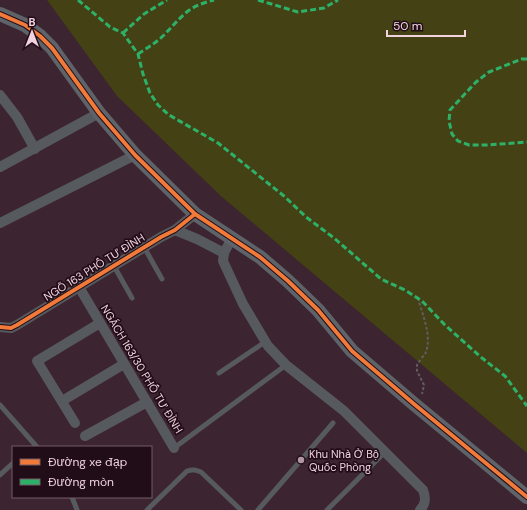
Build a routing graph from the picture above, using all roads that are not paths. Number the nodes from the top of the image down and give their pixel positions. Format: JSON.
{"nodes":[{"id":1,"x":0,"y":14,"type":"edge"},
{"id":2,"x":0,"y":95,"type":"edge"},
{"id":3,"x":99,"y":113,"type":"junction"},
{"id":4,"x":35,"y":149,"type":"junction"},
{"id":5,"x":135,"y":155,"type":"junction"},
{"id":6,"x":0,"y":167,"type":"edge"},
{"id":7,"x":195,"y":214,"type":"junction"},
{"id":8,"x":0,"y":223,"type":"edge"},
{"id":9,"x":175,"y":230,"type":"junction"},
{"id":10,"x":232,"y":238,"type":"junction"},
{"id":11,"x":144,"y":247,"type":"junction"},
{"id":12,"x":224,"y":252,"type":"junction"},
{"id":13,"x":114,"y":266,"type":"junction"},
{"id":14,"x":162,"y":279,"type":"dead end"},
{"id":15,"x":79,"y":287,"type":"junction"},
{"id":16,"x":132,"y":298,"type":"dead end"},
{"id":17,"x":100,"y":323,"type":"junction"},
{"id":18,"x":0,"y":327,"type":"edge"},
{"id":19,"x":265,"y":342,"type":"junction"},
{"id":20,"x":124,"y":364,"type":"junction"},
{"id":21,"x":286,"y":365,"type":"junction"},
{"id":22,"x":219,"y":373,"type":"dead end"},
{"id":23,"x":62,"y":401,"type":"junction"},
{"id":24,"x":147,"y":402,"type":"junction"},
{"id":25,"x":0,"y":404,"type":"edge"},
{"id":26,"x":75,"y":423,"type":"dead end"},
{"id":27,"x":333,"y":423,"type":"dead end"},
{"id":28,"x":85,"y":436,"type":"dead end"},
{"id":29,"x":34,"y":446,"type":"edge"},
{"id":30,"x":174,"y":448,"type":"joint"},
{"id":31,"x":385,"y":452,"type":"junction"},
{"id":32,"x":12,"y":464,"type":"edge"},
{"id":33,"x":0,"y":474,"type":"edge"},
{"id":34,"x":527,"y":497,"type":"edge"},
{"id":35,"x":72,"y":498,"type":"edge"},
{"id":36,"x":77,"y":510,"type":"edge"},
{"id":37,"x":147,"y":510,"type":"edge"},
{"id":38,"x":241,"y":510,"type":"edge"},
{"id":39,"x":258,"y":510,"type":"edge"},
{"id":40,"x":327,"y":510,"type":"edge"},
{"id":41,"x":420,"y":510,"type":"edge"}],
"edges":[{"from":1,"to":3,"type":"street"},
{"from":2,"to":4,"type":"street"},
{"from":3,"to":4,"type":"street"},
{"from":3,"to":5,"type":"street"},
{"from":4,"to":6,"type":"street"},
{"from":5,"to":7,"type":"street"},
{"from":5,"to":8,"type":"street"},
{"from":7,"to":9,"type":"street","name":"NGÕ 163 PHỐ TƯ ĐÌNH"},
{"from":7,"to":10,"type":"street"},
{"from":9,"to":11,"type":"street","name":"NGÕ 163 PHỐ TƯ ĐÌNH"},
{"from":9,"to":12,"type":"street"},
{"from":10,"to":12,"type":"street"},
{"from":10,"to":34,"type":"street"},
{"from":11,"to":13,"type":"street","name":"NGÕ 163 PHỐ TƯ ĐÌNH"},
{"from":11,"to":14,"type":"lane"},
{"from":12,"to":19,"type":"street"},
{"from":13,"to":15,"type":"street","name":"NGÕ 163 PHỐ TƯ ĐÌNH"},
{"from":13,"to":16,"type":"lane"},
{"from":15,"to":17,"type":"street","name":"NGÁCH 163/30 PHỐ TƯ ĐÌNH"},
{"from":15,"to":18,"type":"street","name":"NGÕ 163 PHỐ TƯ ĐÌNH"},
{"from":17,"to":20,"type":"street","name":"NGÁCH 163/30 PHỐ TƯ ĐÌNH"},
{"from":17,"to":23,"type":"street"},
{"from":19,"to":21,"type":"street"},
{"from":19,"to":22,"type":"lane"},
{"from":20,"to":23,"type":"street"},
{"from":20,"to":24,"type":"street","name":"NGÁCH 163/30 PHỐ TƯ ĐÌNH"},
{"from":21,"to":30,"type":"lane","name":"NGÁCH 163/30 PHỐ TƯ ĐÌNH"},
{"from":21,"to":31,"type":"street"},
{"from":23,"to":26,"type":"street"},
{"from":24,"to":28,"type":"street"},
{"from":24,"to":30,"type":"street","name":"NGÁCH 163/30 PHỐ TƯ ĐÌNH"},
{"from":25,"to":29,"type":"lane"},
{"from":27,"to":39,"type":"lane"},
{"from":31,"to":40,"type":"lane"},
{"from":31,"to":41,"type":"street"},
{"from":32,"to":33,"type":"lane"},
{"from":35,"to":36,"type":"lane"},
{"from":37,"to":38,"type":"lane"}]}
